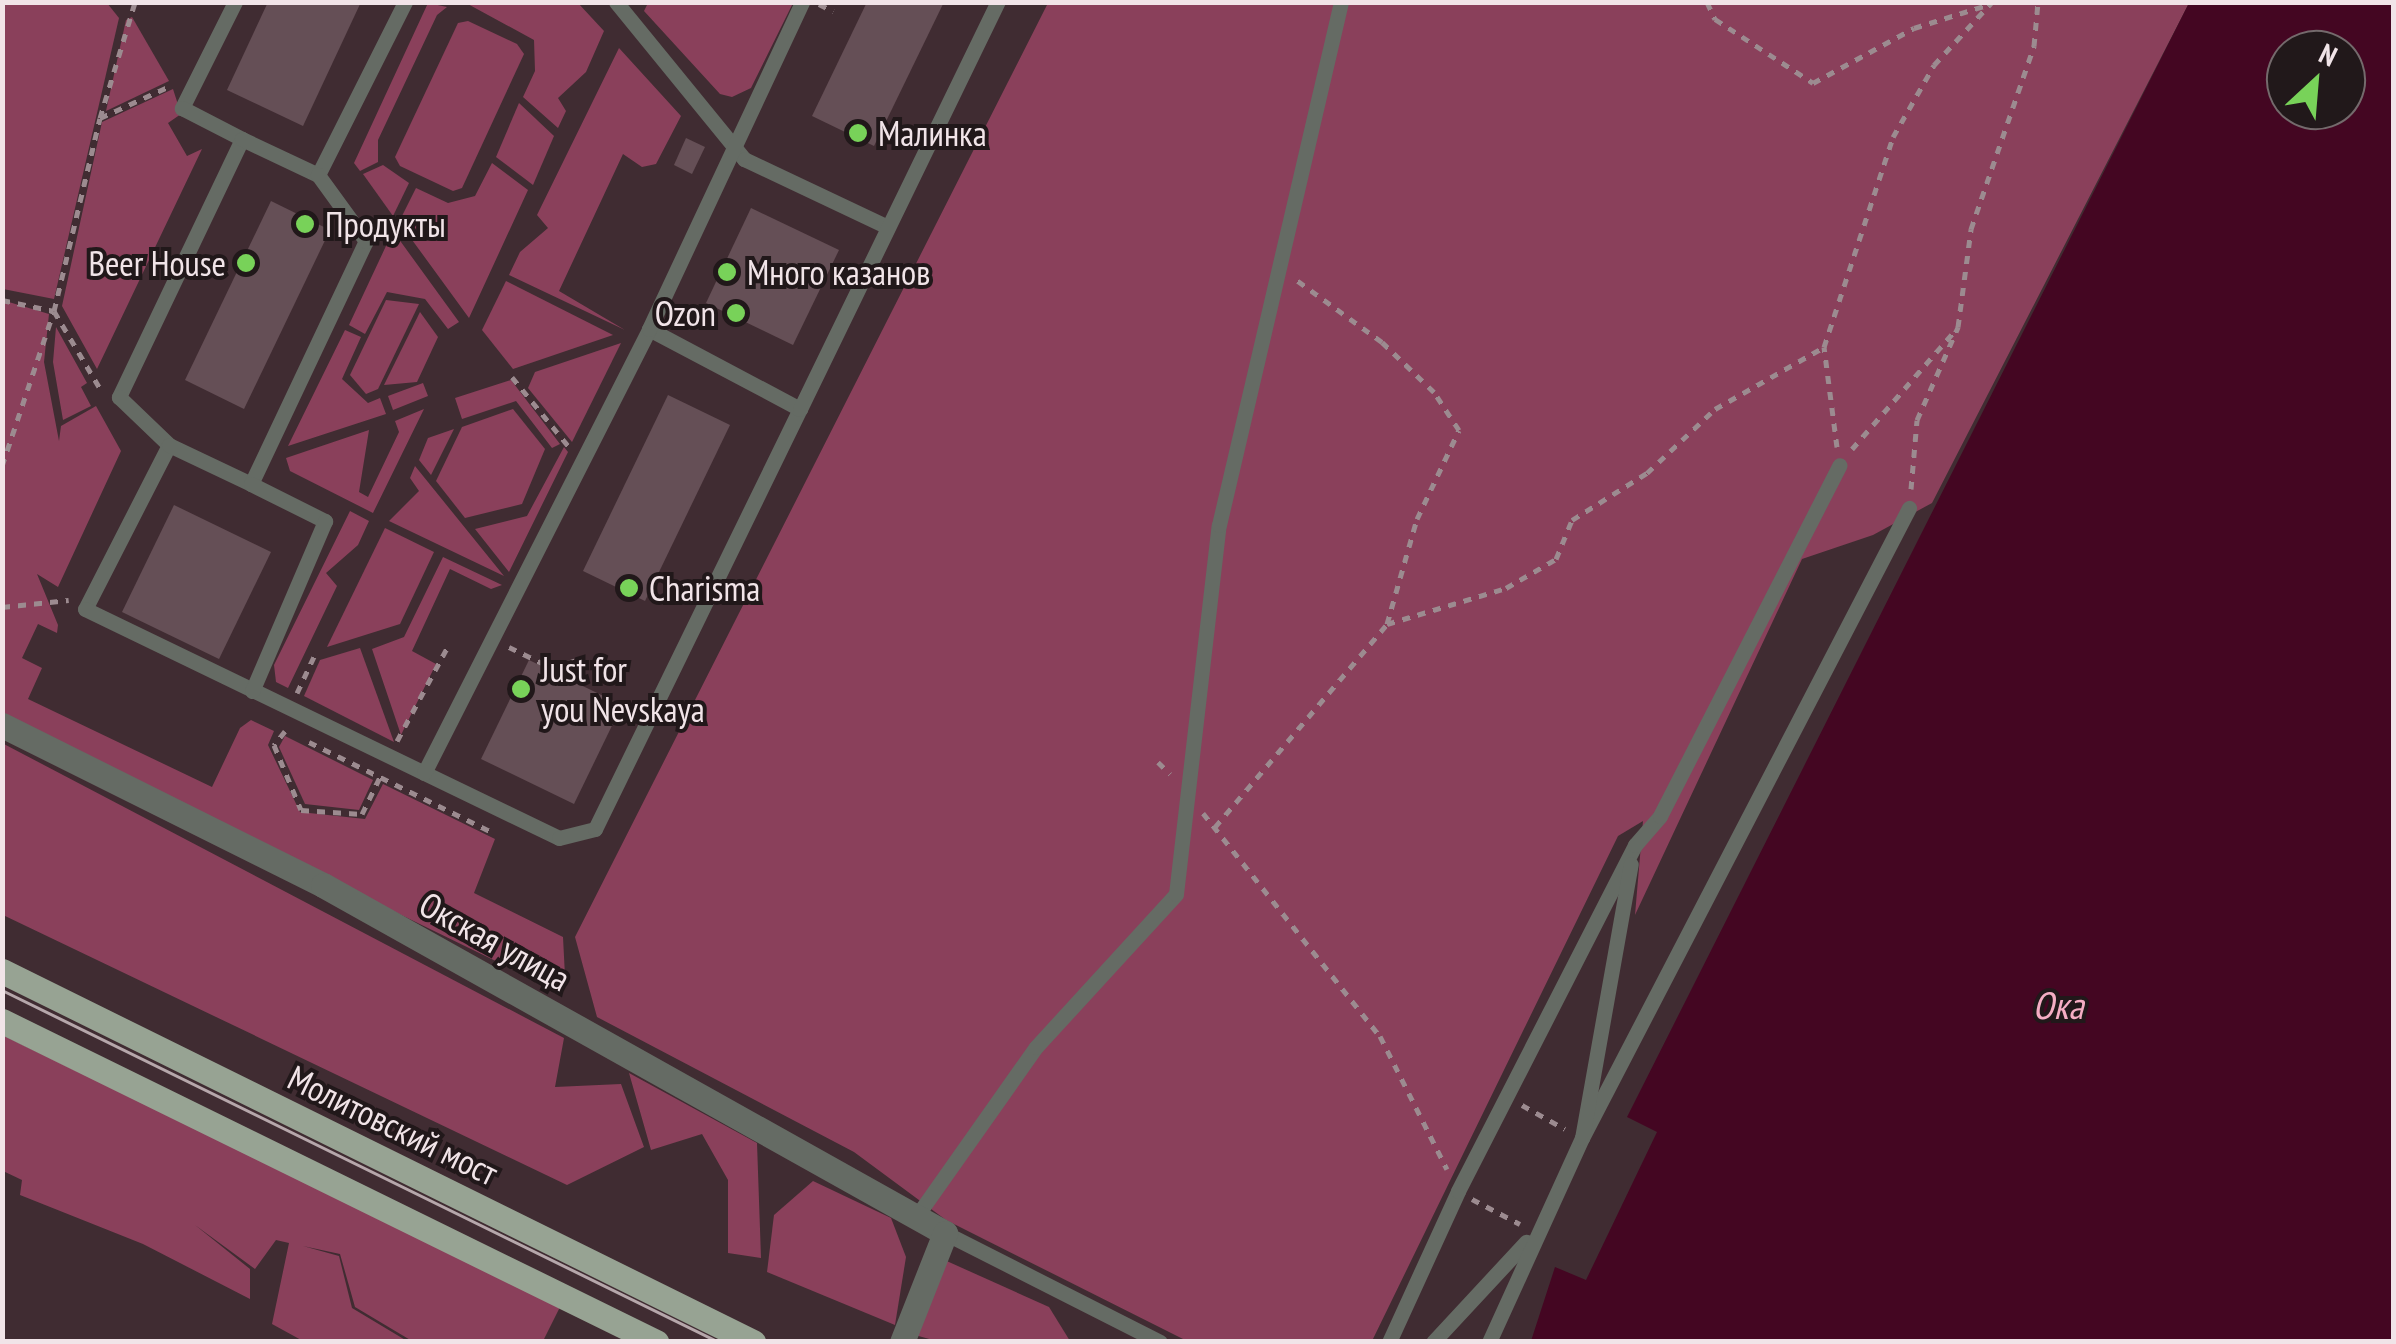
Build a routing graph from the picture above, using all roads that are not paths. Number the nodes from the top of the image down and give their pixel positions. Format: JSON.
{"nodes":[{"id":1,"x":236,"y":2,"type":"edge"},
{"id":2,"x":405,"y":2,"type":"edge"},
{"id":3,"x":616,"y":2,"type":"edge"},
{"id":4,"x":802,"y":2,"type":"edge"},
{"id":5,"x":998,"y":2,"type":"edge"},
{"id":6,"x":1341,"y":2,"type":"edge"},
{"id":7,"x":242,"y":139,"type":"junction"},
{"id":8,"x":730,"y":146,"type":"junction"},
{"id":9,"x":318,"y":175,"type":"junction"},
{"id":10,"x":888,"y":227,"type":"junction"},
{"id":11,"x":649,"y":329,"type":"junction"},
{"id":12,"x":800,"y":409,"type":"junction"},
{"id":13,"x":169,"y":445,"type":"junction"},
{"id":14,"x":1840,"y":465,"type":"road end"},
{"id":15,"x":251,"y":484,"type":"junction"},
{"id":16,"x":1909,"y":508,"type":"road end"},
{"id":17,"x":252,"y":691,"type":"junction"},
{"id":18,"x":2,"y":725,"type":"edge"},
{"id":19,"x":424,"y":774,"type":"junction"},
{"id":20,"x":1634,"y":845,"type":"junction"},
{"id":21,"x":2,"y":971,"type":"edge"},
{"id":22,"x":2,"y":1021,"type":"edge"},
{"id":23,"x":1582,"y":1138,"type":"junction"},
{"id":24,"x":916,"y":1217,"type":"junction"},
{"id":25,"x":1535,"y":1232,"type":"junction"},
{"id":26,"x":945,"y":1233,"type":"junction"},
{"id":27,"x":656,"y":1342,"type":"edge"},
{"id":28,"x":753,"y":1342,"type":"edge"},
{"id":29,"x":902,"y":1342,"type":"edge"},
{"id":30,"x":1160,"y":1342,"type":"edge"},
{"id":31,"x":1389,"y":1342,"type":"edge"},
{"id":32,"x":1434,"y":1342,"type":"edge"},
{"id":33,"x":1490,"y":1342,"type":"edge"}],
"edges":[{"from":1,"to":7,"type":"lane"},
{"from":2,"to":9,"type":"lane"},
{"from":3,"to":8,"type":"lane"},
{"from":4,"to":8,"type":"lane"},
{"from":5,"to":10,"type":"lane"},
{"from":6,"to":24,"type":"lane"},
{"from":7,"to":9,"type":"lane"},
{"from":7,"to":13,"type":"lane"},
{"from":8,"to":10,"type":"lane"},
{"from":8,"to":11,"type":"lane"},
{"from":9,"to":15,"type":"lane"},
{"from":10,"to":12,"type":"lane"},
{"from":11,"to":12,"type":"lane"},
{"from":11,"to":19,"type":"lane"},
{"from":12,"to":19,"type":"lane"},
{"from":13,"to":15,"type":"lane"},
{"from":13,"to":17,"type":"lane"},
{"from":14,"to":20,"type":"lane"},
{"from":15,"to":17,"type":"lane"},
{"from":16,"to":23,"type":"lane"},
{"from":17,"to":19,"type":"lane"},
{"from":18,"to":24,"type":"street","name":"Окская улица"},
{"from":20,"to":23,"type":"lane"},
{"from":20,"to":31,"type":"lane"},
{"from":21,"to":28,"type":"main road","name":"Молитовский мост"},
{"from":22,"to":27,"type":"main road"},
{"from":23,"to":25,"type":"lane"},
{"from":24,"to":26,"type":"street","name":"Окская улица"},
{"from":25,"to":32,"type":"lane"},
{"from":25,"to":33,"type":"lane"},
{"from":26,"to":29,"type":"street"},
{"from":26,"to":30,"type":"lane"}]}
